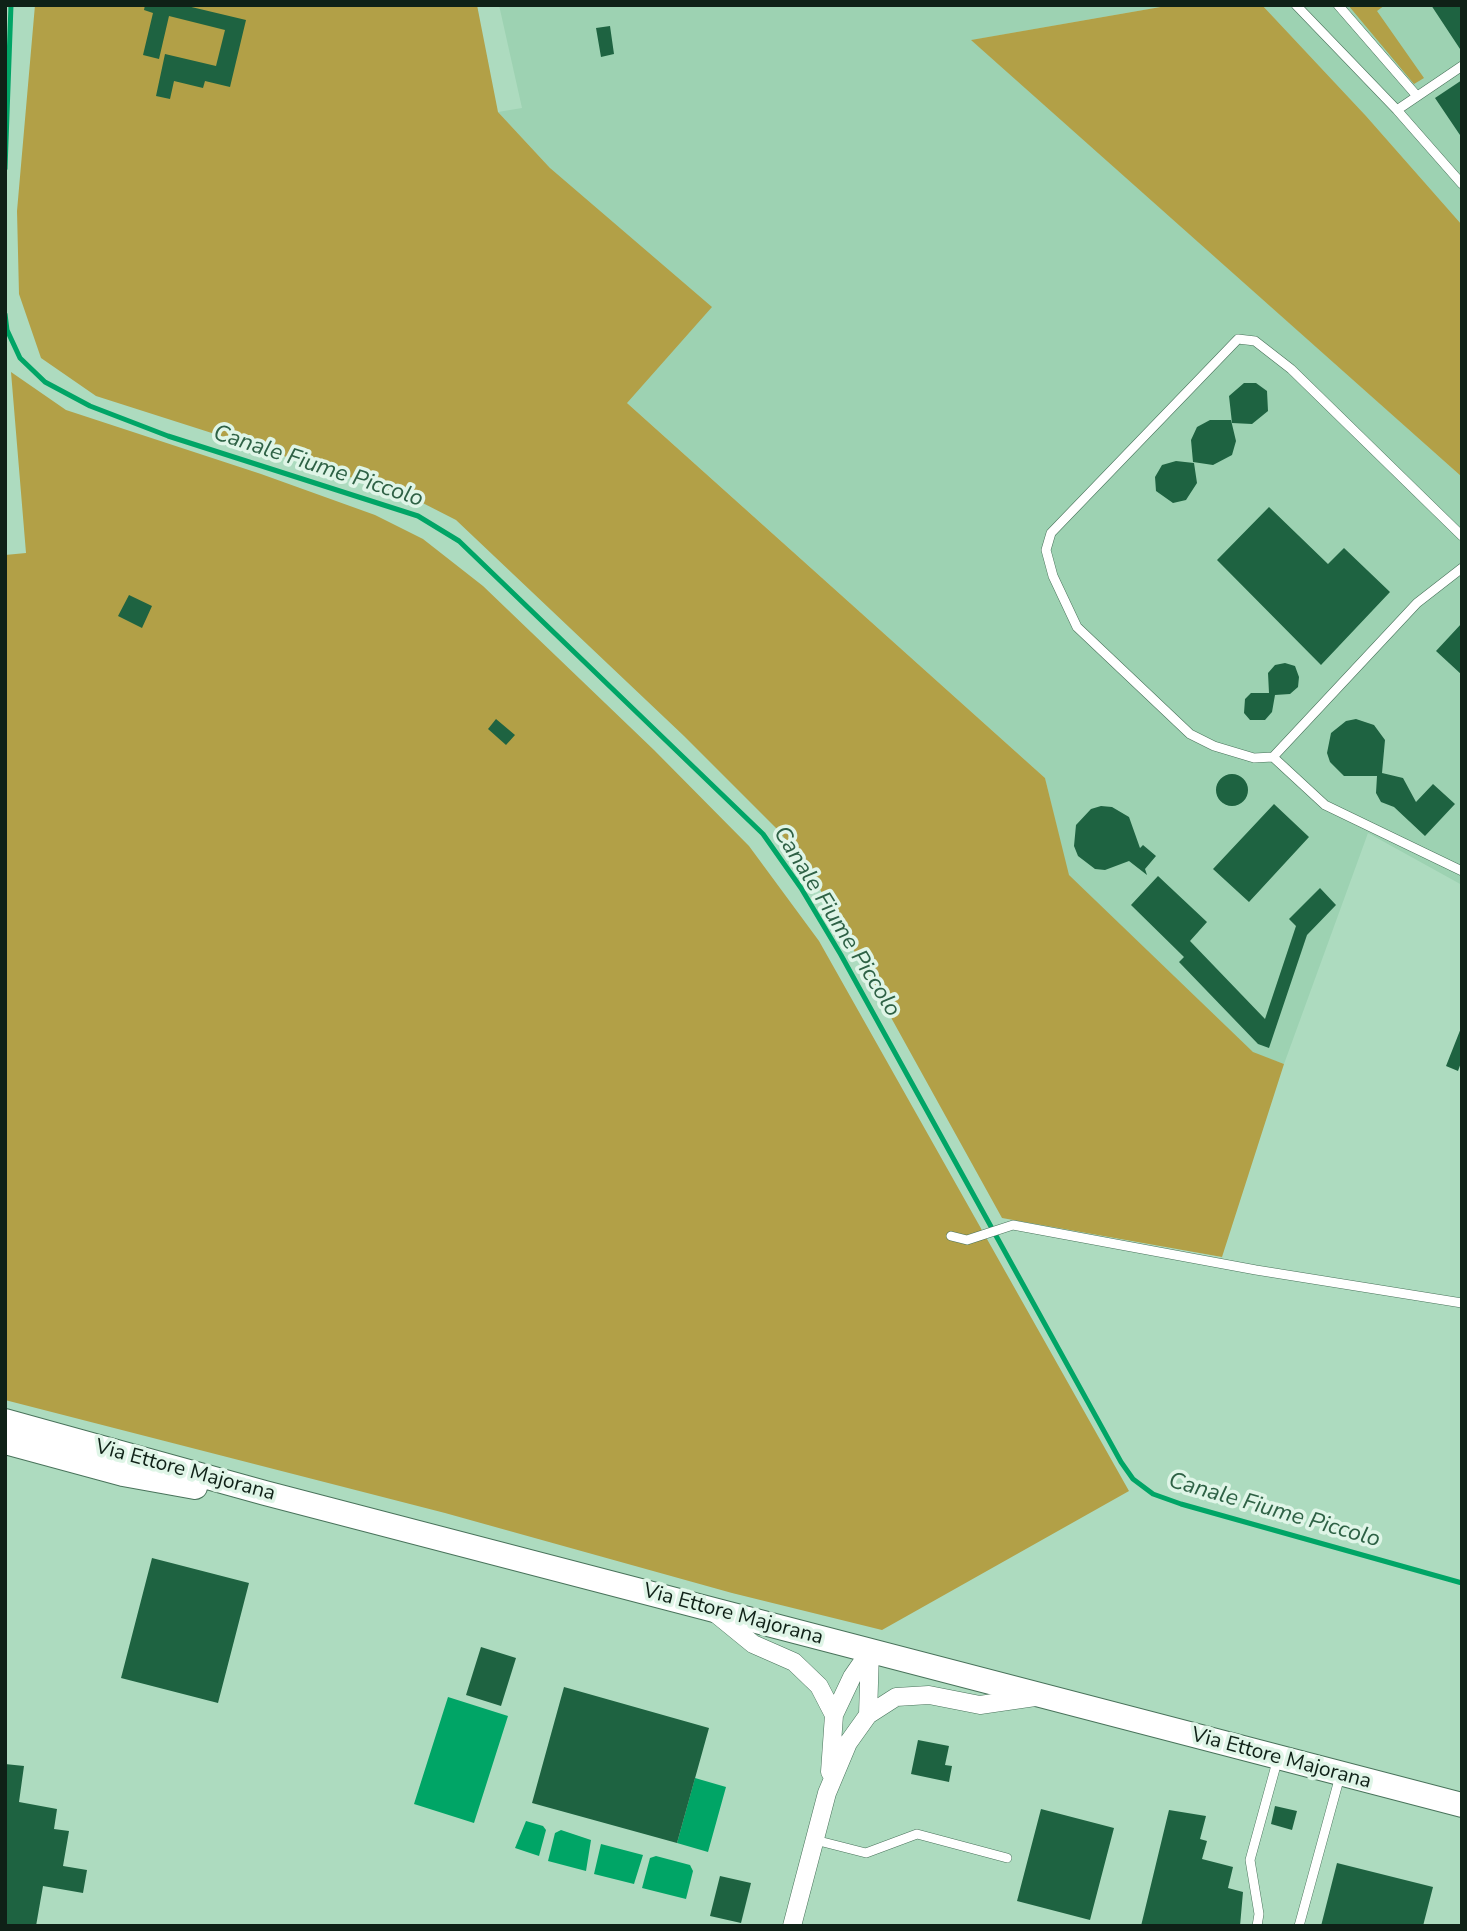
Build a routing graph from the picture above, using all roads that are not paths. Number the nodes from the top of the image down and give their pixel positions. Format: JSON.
{"nodes":[{"id":1,"x":1296,"y":5,"type":"edge"},
{"id":2,"x":1338,"y":5,"type":"edge"},
{"id":3,"x":1462,"y":66,"type":"edge"},
{"id":4,"x":1417,"y":96,"type":"junction"},
{"id":5,"x":1397,"y":110,"type":"junction"},
{"id":6,"x":1462,"y":184,"type":"edge"},
{"id":7,"x":1462,"y":536,"type":"edge"},
{"id":8,"x":1461,"y":567,"type":"edge"},
{"id":9,"x":1273,"y":757,"type":"junction"},
{"id":10,"x":1462,"y":872,"type":"edge"},
{"id":11,"x":951,"y":1236,"type":"dead end"},
{"id":12,"x":1462,"y":1303,"type":"edge"},
{"id":13,"x":5,"y":1407,"type":"edge"},
{"id":14,"x":5,"y":1421,"type":"edge"},
{"id":15,"x":5,"y":1442,"type":"edge"},
{"id":16,"x":265,"y":1493,"type":"junction"},
{"id":17,"x":709,"y":1608,"type":"junction"},
{"id":18,"x":870,"y":1651,"type":"junction"},
{"id":19,"x":1042,"y":1696,"type":"junction"},
{"id":20,"x":834,"y":1715,"type":"junction"},
{"id":21,"x":868,"y":1715,"type":"junction"},
{"id":22,"x":1278,"y":1758,"type":"junction"},
{"id":23,"x":1340,"y":1774,"type":"junction"},
{"id":24,"x":827,"y":1793,"type":"junction"},
{"id":25,"x":1462,"y":1805,"type":"edge"},
{"id":26,"x":815,"y":1840,"type":"junction"},
{"id":27,"x":1007,"y":1858,"type":"dead end"},
{"id":28,"x":792,"y":1926,"type":"edge"},
{"id":29,"x":1257,"y":1926,"type":"edge"},
{"id":30,"x":1299,"y":1926,"type":"edge"}],
"edges":[{"from":1,"to":5,"type":"lane"},
{"from":2,"to":4,"type":"lane"},
{"from":3,"to":4,"type":"lane"},
{"from":4,"to":5,"type":"lane"},
{"from":5,"to":6,"type":"lane"},
{"from":7,"to":9,"type":"lane"},
{"from":8,"to":9,"type":"lane"},
{"from":9,"to":10,"type":"lane"},
{"from":11,"to":12,"type":"lane"},
{"from":13,"to":16,"type":"main road"},
{"from":14,"to":16,"type":"main road","name":"Via Ettore Majorana"},
{"from":15,"to":16,"type":"main road"},
{"from":16,"to":17,"type":"main road","name":"Via Ettore Majorana"},
{"from":17,"to":18,"type":"main road","name":"Via Ettore Majorana"},
{"from":17,"to":20,"type":"street"},
{"from":18,"to":19,"type":"main road","name":"Via Ettore Majorana"},
{"from":18,"to":20,"type":"street"},
{"from":18,"to":21,"type":"street"},
{"from":19,"to":21,"type":"street"},
{"from":19,"to":22,"type":"main road","name":"Via Ettore Majorana"},
{"from":20,"to":24,"type":"street"},
{"from":21,"to":24,"type":"street"},
{"from":22,"to":23,"type":"main road","name":"Via Ettore Majorana"},
{"from":22,"to":29,"type":"lane"},
{"from":23,"to":25,"type":"main road","name":"Via Ettore Majorana"},
{"from":23,"to":30,"type":"lane"},
{"from":24,"to":26,"type":"street"},
{"from":26,"to":27,"type":"lane"},
{"from":26,"to":28,"type":"street"}]}
